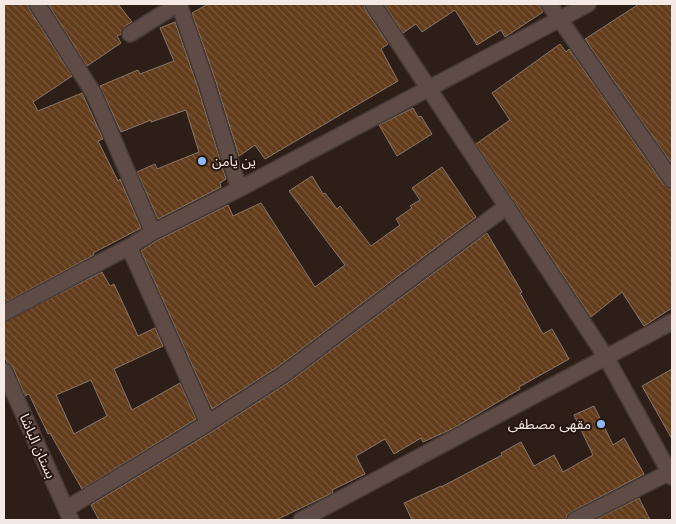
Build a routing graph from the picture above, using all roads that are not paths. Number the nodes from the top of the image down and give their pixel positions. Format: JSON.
{"nodes":[{"id":1,"x":38,"y":4,"type":"edge"},
{"id":2,"x":178,"y":4,"type":"edge"},
{"id":3,"x":373,"y":4,"type":"edge"},
{"id":4,"x":549,"y":4,"type":"edge"},
{"id":5,"x":588,"y":4,"type":"edge"},
{"id":6,"x":560,"y":19,"type":"junction"},
{"id":7,"x":130,"y":34,"type":"dead end"},
{"id":8,"x":429,"y":89,"type":"junction"},
{"id":9,"x":672,"y":180,"type":"edge"},
{"id":10,"x":239,"y":189,"type":"junction"},
{"id":11,"x":507,"y":206,"type":"junction"},
{"id":12,"x":153,"y":232,"type":"junction"},
{"id":13,"x":129,"y":247,"type":"junction"},
{"id":14,"x":4,"y":313,"type":"edge"},
{"id":15,"x":672,"y":322,"type":"edge"},
{"id":16,"x":606,"y":357,"type":"junction"},
{"id":17,"x":4,"y":372,"type":"edge"},
{"id":18,"x":208,"y":423,"type":"junction"},
{"id":19,"x":671,"y":473,"type":"edge"},
{"id":20,"x":69,"y":514,"type":"edge"},
{"id":21,"x":301,"y":520,"type":"edge"},
{"id":22,"x":575,"y":520,"type":"edge"}],
"edges":[{"from":1,"to":12,"type":"street"},
{"from":2,"to":7,"type":"street"},
{"from":2,"to":10,"type":"street"},
{"from":3,"to":8,"type":"street"},
{"from":4,"to":6,"type":"street"},
{"from":5,"to":6,"type":"street"},
{"from":6,"to":8,"type":"street"},
{"from":6,"to":9,"type":"street"},
{"from":8,"to":10,"type":"street"},
{"from":8,"to":11,"type":"street"},
{"from":10,"to":12,"type":"street"},
{"from":11,"to":16,"type":"street"},
{"from":11,"to":18,"type":"street"},
{"from":12,"to":13,"type":"street"},
{"from":13,"to":14,"type":"street"},
{"from":13,"to":18,"type":"street"},
{"from":15,"to":16,"type":"street"},
{"from":16,"to":19,"type":"street"},
{"from":16,"to":21,"type":"street"},
{"from":17,"to":20,"type":"street","name":"بستان الباشا"},
{"from":18,"to":20,"type":"street"},
{"from":19,"to":22,"type":"street"}]}
